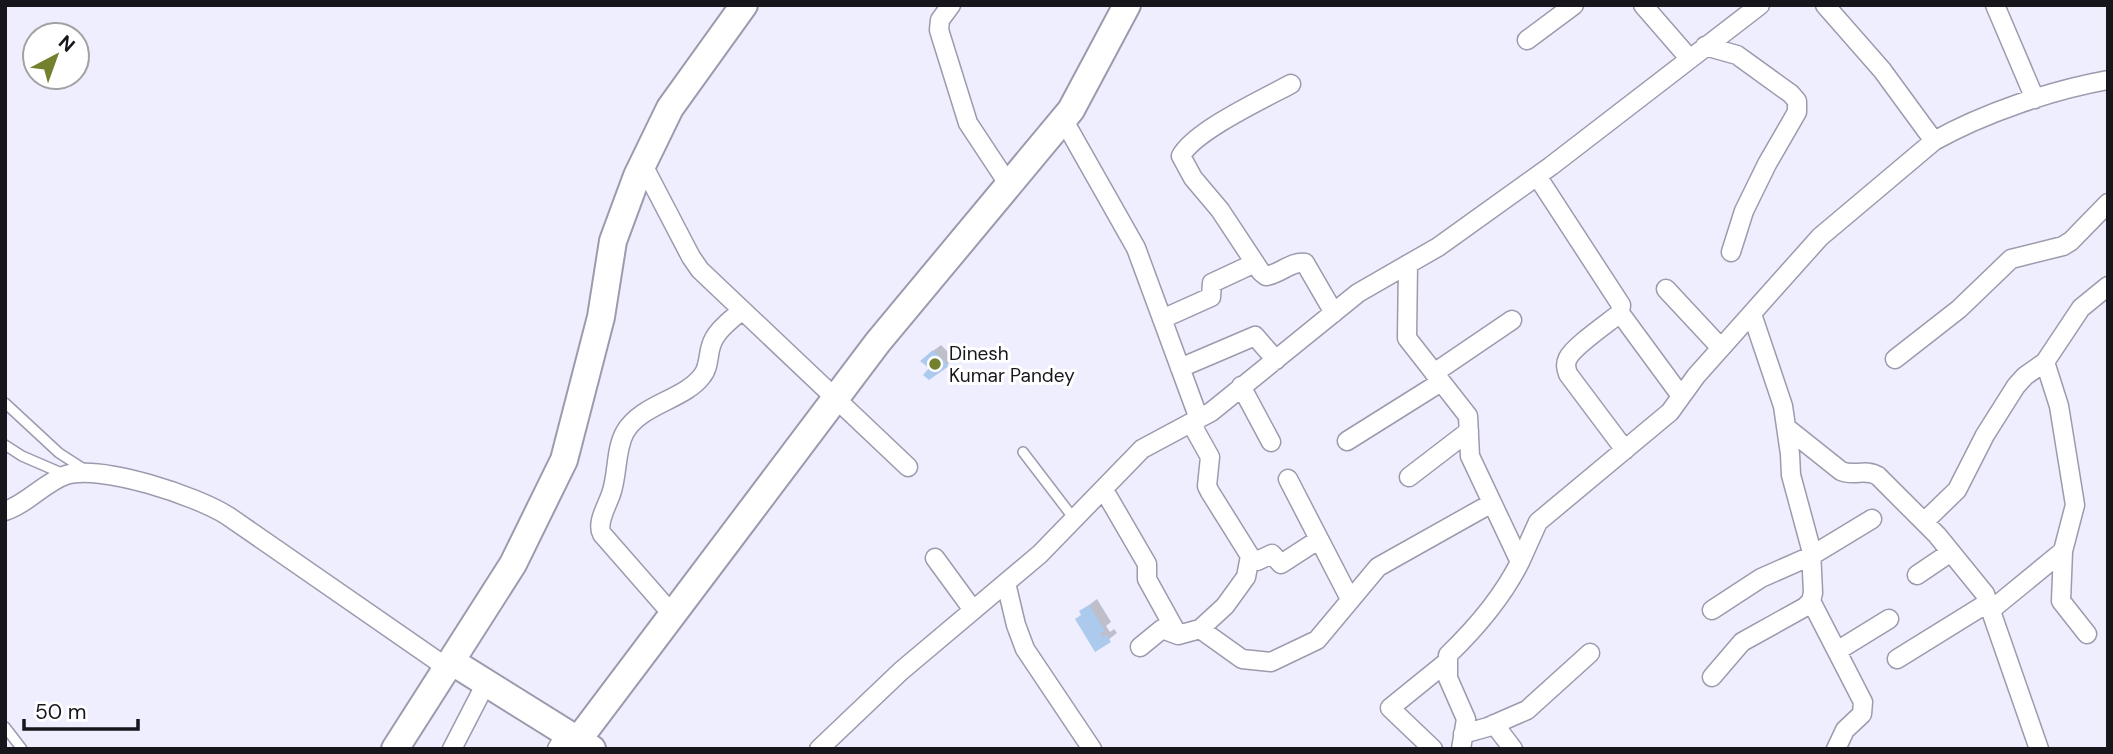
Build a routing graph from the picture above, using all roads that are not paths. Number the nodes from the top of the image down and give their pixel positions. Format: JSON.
{"nodes":[{"id":1,"x":744,"y":5,"type":"edge"},
{"id":2,"x":951,"y":5,"type":"edge"},
{"id":3,"x":1127,"y":5,"type":"edge"},
{"id":4,"x":1574,"y":5,"type":"edge"},
{"id":5,"x":1643,"y":5,"type":"edge"},
{"id":6,"x":1760,"y":5,"type":"edge"},
{"id":7,"x":1825,"y":5,"type":"edge"},
{"id":8,"x":1995,"y":5,"type":"edge"},
{"id":9,"x":1527,"y":40,"type":"dead end"},
{"id":10,"x":1705,"y":46,"type":"junction"},
{"id":11,"x":1689,"y":58,"type":"junction"},
{"id":12,"x":2108,"y":80,"type":"edge"},
{"id":13,"x":1291,"y":84,"type":"dead end"},
{"id":14,"x":2035,"y":99,"type":"junction"},
{"id":15,"x":1063,"y":119,"type":"junction"},
{"id":16,"x":1934,"y":141,"type":"junction"},
{"id":17,"x":643,"y":165,"type":"junction"},
{"id":18,"x":1537,"y":176,"type":"junction"},
{"id":19,"x":1009,"y":185,"type":"junction"},
{"id":20,"x":2108,"y":203,"type":"edge"},
{"id":21,"x":1731,"y":252,"type":"dead end"},
{"id":22,"x":1255,"y":263,"type":"junction"},
{"id":23,"x":1408,"y":264,"type":"junction"},
{"id":24,"x":2108,"y":286,"type":"edge"},
{"id":25,"x":1666,"y":289,"type":"dead end"},
{"id":26,"x":742,"y":310,"type":"junction"},
{"id":27,"x":1334,"y":313,"type":"junction"},
{"id":28,"x":1620,"y":313,"type":"junction"},
{"id":29,"x":1752,"y":314,"type":"junction"},
{"id":30,"x":1162,"y":319,"type":"junction"},
{"id":31,"x":1512,"y":320,"type":"dead end"},
{"id":32,"x":1721,"y":348,"type":"junction"},
{"id":33,"x":1895,"y":359,"type":"dead end"},
{"id":34,"x":1276,"y":360,"type":"junction"},
{"id":35,"x":2045,"y":362,"type":"junction"},
{"id":36,"x":1180,"y":368,"type":"junction"},
{"id":37,"x":1438,"y":377,"type":"junction"},
{"id":38,"x":1241,"y":387,"type":"junction"},
{"id":39,"x":1681,"y":396,"type":"junction"},
{"id":40,"x":835,"y":399,"type":"junction"},
{"id":41,"x":5,"y":403,"type":"edge"},
{"id":42,"x":1195,"y":421,"type":"junction"},
{"id":43,"x":1787,"y":428,"type":"junction"},
{"id":44,"x":1469,"y":431,"type":"junction"},
{"id":45,"x":1347,"y":441,"type":"dead end"},
{"id":46,"x":1271,"y":442,"type":"dead end"},
{"id":47,"x":5,"y":445,"type":"edge"},
{"id":48,"x":1625,"y":450,"type":"junction"},
{"id":49,"x":1023,"y":452,"type":"dead end"},
{"id":50,"x":908,"y":467,"type":"dead end"},
{"id":51,"x":92,"y":473,"type":"junction"},
{"id":52,"x":66,"y":475,"type":"junction"},
{"id":53,"x":1409,"y":477,"type":"dead end"},
{"id":54,"x":1288,"y":479,"type":"dead end"},
{"id":55,"x":1104,"y":490,"type":"junction"},
{"id":56,"x":1492,"y":503,"type":"junction"},
{"id":57,"x":5,"y":511,"type":"edge"},
{"id":58,"x":1872,"y":519,"type":"dead end"},
{"id":59,"x":1074,"y":520,"type":"junction"},
{"id":60,"x":1924,"y":522,"type":"junction"},
{"id":61,"x":1318,"y":540,"type":"junction"},
{"id":62,"x":2063,"y":551,"type":"junction"},
{"id":63,"x":1951,"y":552,"type":"junction"},
{"id":64,"x":1250,"y":556,"type":"junction"},
{"id":65,"x":1811,"y":556,"type":"junction"},
{"id":66,"x":935,"y":558,"type":"dead end"},
{"id":67,"x":1520,"y":562,"type":"junction"},
{"id":68,"x":1917,"y":575,"type":"dead end"},
{"id":69,"x":1006,"y":583,"type":"junction"},
{"id":70,"x":1350,"y":599,"type":"junction"},
{"id":71,"x":1811,"y":601,"type":"junction"},
{"id":72,"x":1990,"y":606,"type":"junction"},
{"id":73,"x":973,"y":610,"type":"junction"},
{"id":74,"x":1712,"y":610,"type":"dead end"},
{"id":75,"x":672,"y":614,"type":"junction"},
{"id":76,"x":1889,"y":619,"type":"dead end"},
{"id":77,"x":1200,"y":629,"type":"junction"},
{"id":78,"x":2087,"y":634,"type":"dead end"},
{"id":79,"x":1178,"y":635,"type":"junction"},
{"id":80,"x":1140,"y":646,"type":"dead end"},
{"id":81,"x":1837,"y":651,"type":"junction"},
{"id":82,"x":1590,"y":653,"type":"dead end"},
{"id":83,"x":1897,"y":659,"type":"dead end"},
{"id":84,"x":1448,"y":661,"type":"junction"},
{"id":85,"x":449,"y":664,"type":"junction"},
{"id":86,"x":1712,"y":677,"type":"dead end"},
{"id":87,"x":486,"y":683,"type":"junction"},
{"id":88,"x":1494,"y":724,"type":"junction"},
{"id":89,"x":5,"y":727,"type":"edge"},
{"id":90,"x":573,"y":743,"type":"edge"},
{"id":91,"x":1460,"y":744,"type":"edge"},
{"id":92,"x":22,"y":749,"type":"edge"},
{"id":93,"x":394,"y":749,"type":"edge"},
{"id":94,"x":452,"y":749,"type":"edge"},
{"id":95,"x":819,"y":749,"type":"edge"},
{"id":96,"x":1092,"y":749,"type":"edge"},
{"id":97,"x":1433,"y":749,"type":"edge"},
{"id":98,"x":1513,"y":749,"type":"edge"},
{"id":99,"x":1836,"y":749,"type":"edge"},
{"id":100,"x":2039,"y":749,"type":"edge"}],
"edges":[{"from":1,"to":17,"type":"street"},
{"from":2,"to":19,"type":"street"},
{"from":3,"to":15,"type":"street"},
{"from":4,"to":9,"type":"street"},
{"from":5,"to":11,"type":"street"},
{"from":6,"to":10,"type":"street"},
{"from":7,"to":16,"type":"street"},
{"from":8,"to":14,"type":"street"},
{"from":10,"to":11,"type":"street"},
{"from":10,"to":21,"type":"street"},
{"from":11,"to":18,"type":"street"},
{"from":12,"to":14,"type":"street"},
{"from":13,"to":22,"type":"street"},
{"from":14,"to":16,"type":"street"},
{"from":15,"to":19,"type":"street"},
{"from":15,"to":30,"type":"street"},
{"from":16,"to":29,"type":"street"},
{"from":17,"to":26,"type":"street"},
{"from":17,"to":85,"type":"street"},
{"from":18,"to":23,"type":"street"},
{"from":18,"to":28,"type":"street"},
{"from":19,"to":40,"type":"street"},
{"from":20,"to":33,"type":"street"},
{"from":22,"to":27,"type":"street"},
{"from":22,"to":30,"type":"street"},
{"from":23,"to":27,"type":"street"},
{"from":23,"to":37,"type":"street"},
{"from":24,"to":35,"type":"street"},
{"from":25,"to":32,"type":"street"},
{"from":26,"to":40,"type":"street"},
{"from":26,"to":75,"type":"street"},
{"from":27,"to":34,"type":"street"},
{"from":28,"to":39,"type":"street"},
{"from":28,"to":48,"type":"street"},
{"from":29,"to":32,"type":"street"},
{"from":29,"to":43,"type":"street"},
{"from":30,"to":36,"type":"street"},
{"from":31,"to":37,"type":"street"},
{"from":32,"to":39,"type":"street"},
{"from":34,"to":36,"type":"street"},
{"from":34,"to":38,"type":"street"},
{"from":35,"to":60,"type":"street"},
{"from":35,"to":62,"type":"street"},
{"from":36,"to":42,"type":"street"},
{"from":37,"to":44,"type":"street"},
{"from":37,"to":45,"type":"street"},
{"from":38,"to":42,"type":"street"},
{"from":38,"to":46,"type":"street"},
{"from":39,"to":48,"type":"street"},
{"from":40,"to":50,"type":"street"},
{"from":40,"to":75,"type":"street"},
{"from":41,"to":51,"type":"lane"},
{"from":42,"to":55,"type":"street"},
{"from":42,"to":64,"type":"street"},
{"from":43,"to":60,"type":"street"},
{"from":43,"to":65,"type":"street"},
{"from":44,"to":53,"type":"street"},
{"from":44,"to":56,"type":"street"},
{"from":47,"to":52,"type":"lane"},
{"from":48,"to":67,"type":"street"},
{"from":49,"to":59,"type":"lane"},
{"from":51,"to":52,"type":"street"},
{"from":51,"to":85,"type":"street"},
{"from":52,"to":57,"type":"street"},
{"from":54,"to":61,"type":"street"},
{"from":55,"to":59,"type":"street"},
{"from":55,"to":79,"type":"street"},
{"from":56,"to":67,"type":"street"},
{"from":56,"to":70,"type":"street"},
{"from":58,"to":65,"type":"street"},
{"from":59,"to":69,"type":"street"},
{"from":60,"to":63,"type":"street"},
{"from":61,"to":64,"type":"street"},
{"from":61,"to":70,"type":"street"},
{"from":62,"to":72,"type":"street"},
{"from":62,"to":78,"type":"street"},
{"from":63,"to":68,"type":"street"},
{"from":63,"to":72,"type":"street"},
{"from":64,"to":77,"type":"street"},
{"from":65,"to":71,"type":"street"},
{"from":65,"to":74,"type":"street"},
{"from":66,"to":73,"type":"street"},
{"from":67,"to":84,"type":"street"},
{"from":69,"to":73,"type":"street"},
{"from":69,"to":96,"type":"street"},
{"from":70,"to":77,"type":"street"},
{"from":71,"to":81,"type":"street"},
{"from":71,"to":86,"type":"street"},
{"from":72,"to":83,"type":"street"},
{"from":72,"to":100,"type":"street"},
{"from":73,"to":95,"type":"street"},
{"from":75,"to":90,"type":"street"},
{"from":76,"to":81,"type":"street"},
{"from":77,"to":79,"type":"street"},
{"from":79,"to":80,"type":"street"},
{"from":81,"to":99,"type":"street"},
{"from":82,"to":88,"type":"street"},
{"from":84,"to":91,"type":"street"},
{"from":84,"to":97,"type":"street"},
{"from":85,"to":87,"type":"street"},
{"from":85,"to":93,"type":"street"},
{"from":87,"to":90,"type":"street"},
{"from":87,"to":94,"type":"street"},
{"from":88,"to":91,"type":"street"},
{"from":88,"to":98,"type":"street"},
{"from":89,"to":92,"type":"lane"}]}
